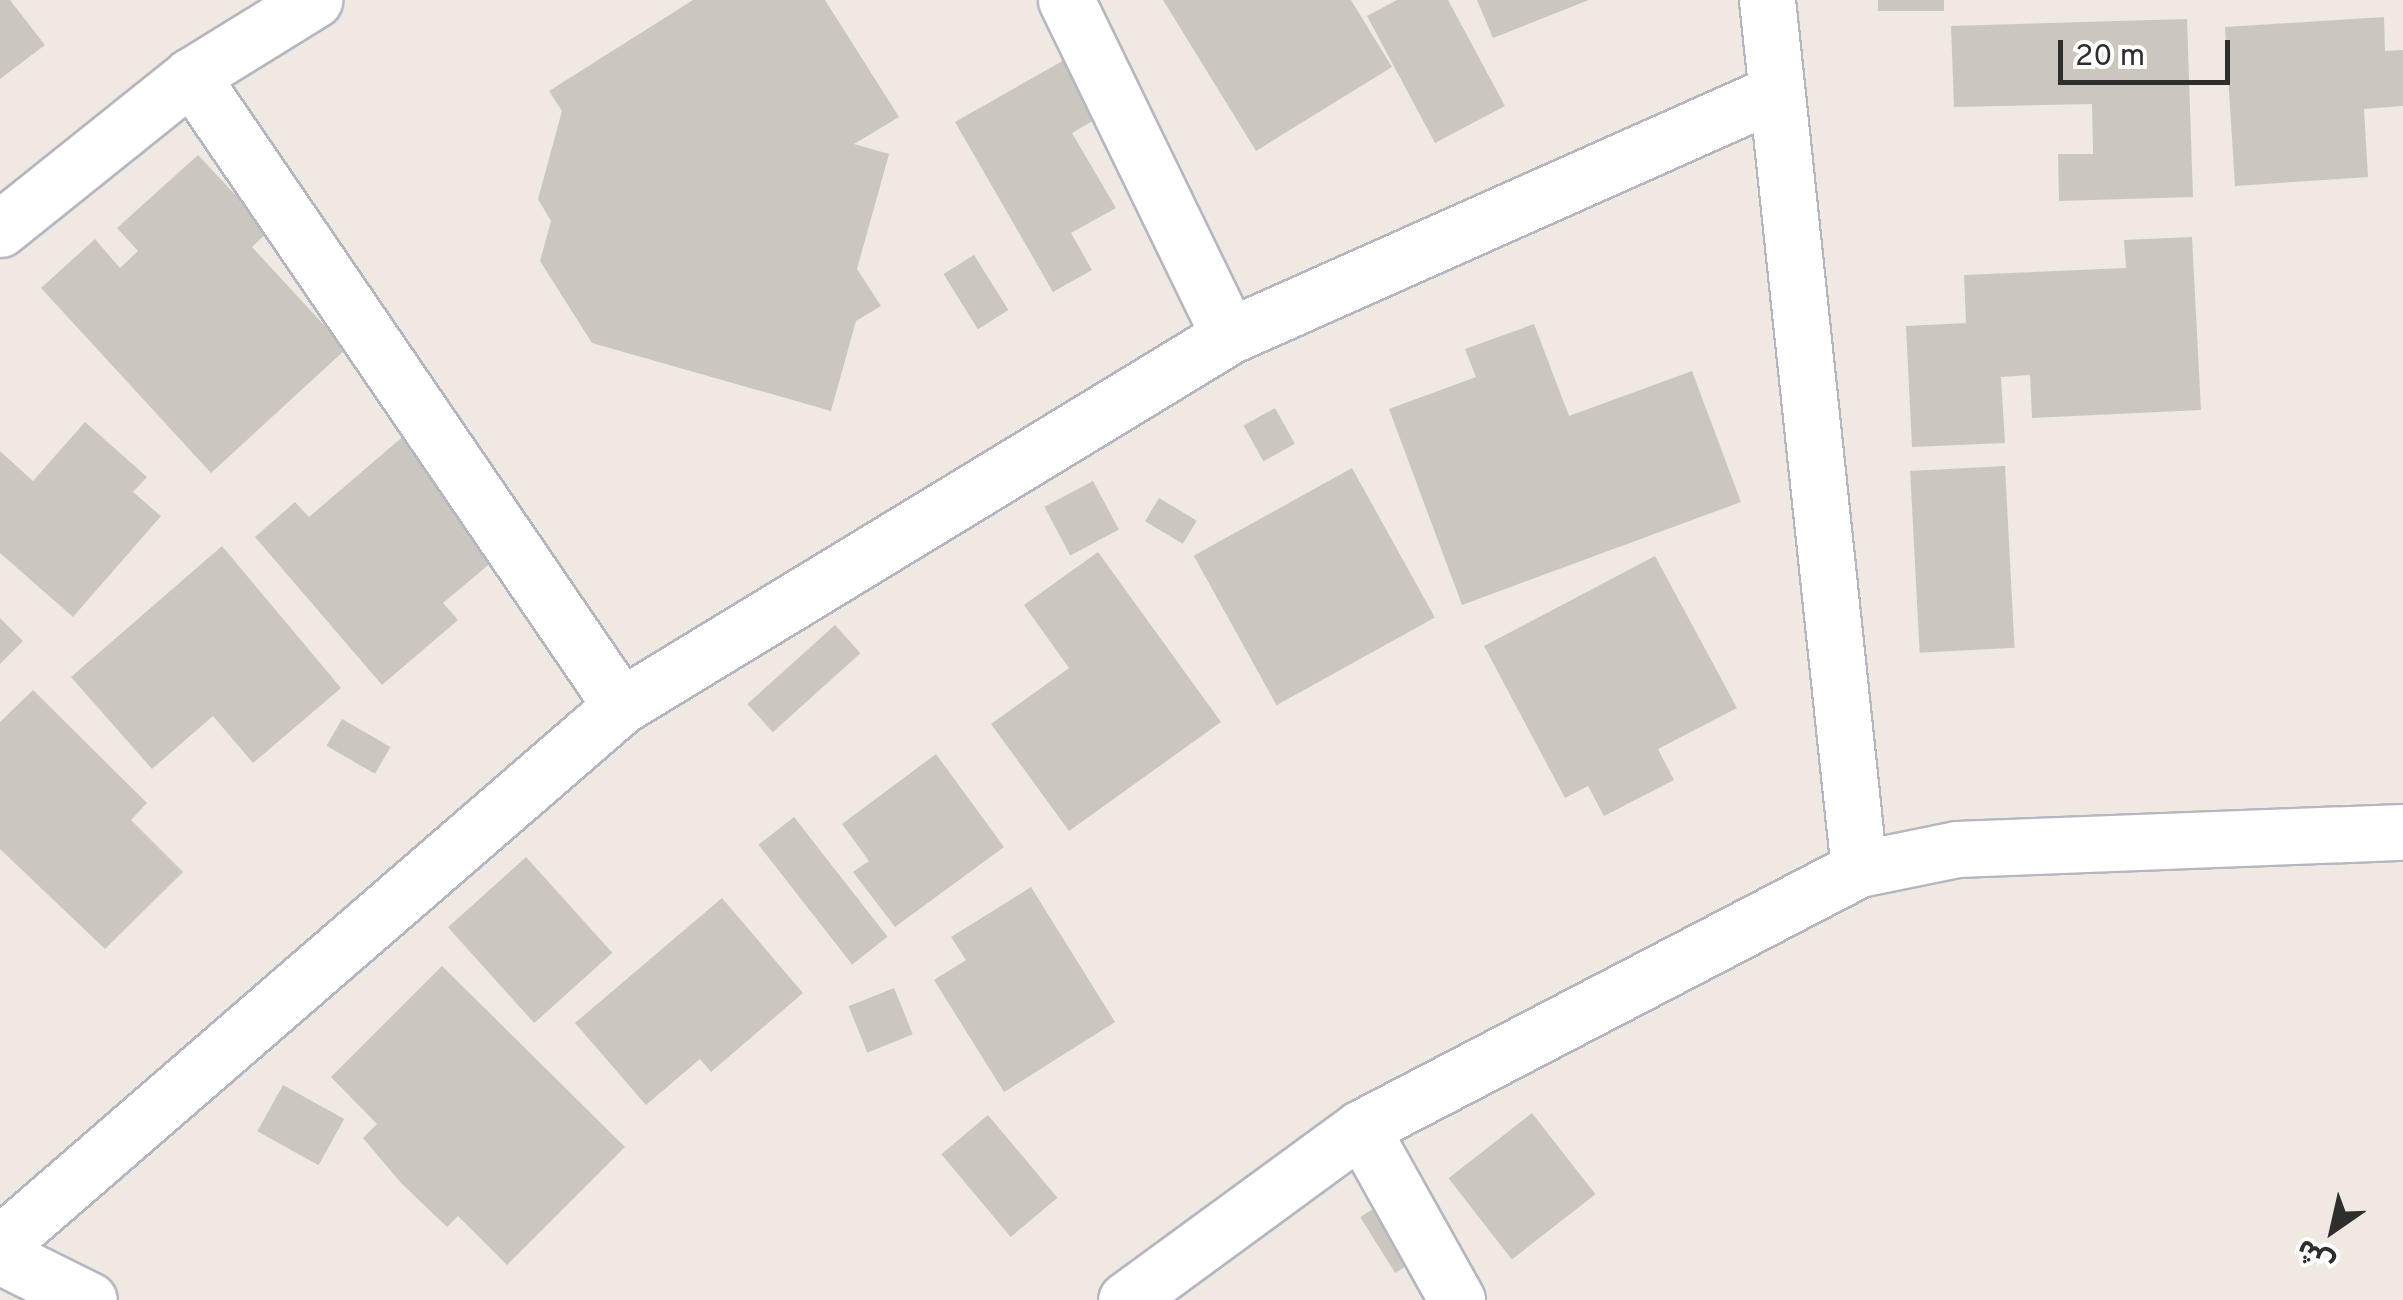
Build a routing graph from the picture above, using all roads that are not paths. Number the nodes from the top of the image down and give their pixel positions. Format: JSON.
{"nodes":[{"id":1,"x":314,"y":0,"type":"edge"},
{"id":2,"x":1066,"y":0,"type":"edge"},
{"id":3,"x":1767,"y":0,"type":"edge"},
{"id":4,"x":191,"y":76,"type":"junction"},
{"id":5,"x":1772,"y":94,"type":"junction"},
{"id":6,"x":0,"y":229,"type":"edge"},
{"id":7,"x":1229,"y":336,"type":"junction"},
{"id":8,"x":621,"y":706,"type":"junction"},
{"id":9,"x":2403,"y":832,"type":"edge"},
{"id":10,"x":1859,"y":869,"type":"junction"},
{"id":11,"x":1362,"y":1128,"type":"junction"},
{"id":12,"x":0,"y":1244,"type":"edge"},
{"id":13,"x":0,"y":1256,"type":"edge"},
{"id":14,"x":89,"y":1300,"type":"edge"},
{"id":15,"x":1126,"y":1300,"type":"edge"},
{"id":16,"x":1458,"y":1300,"type":"edge"}],
"edges":[{"from":1,"to":4,"type":"street"},
{"from":2,"to":7,"type":"street"},
{"from":3,"to":5,"type":"street"},
{"from":4,"to":6,"type":"street"},
{"from":4,"to":8,"type":"street"},
{"from":5,"to":7,"type":"street"},
{"from":5,"to":10,"type":"street"},
{"from":7,"to":8,"type":"street"},
{"from":8,"to":12,"type":"street"},
{"from":9,"to":10,"type":"street"},
{"from":10,"to":11,"type":"street"},
{"from":11,"to":15,"type":"street"},
{"from":11,"to":16,"type":"street"},
{"from":13,"to":14,"type":"street"}]}
